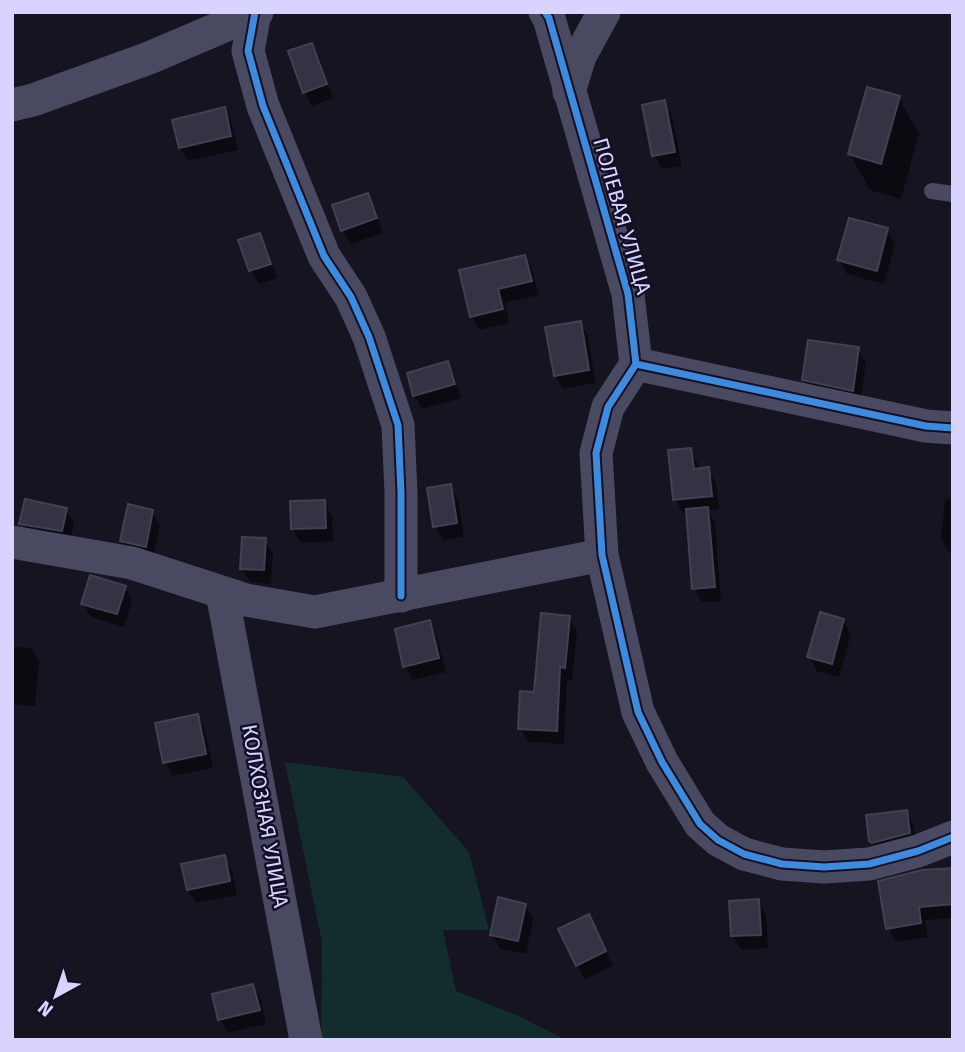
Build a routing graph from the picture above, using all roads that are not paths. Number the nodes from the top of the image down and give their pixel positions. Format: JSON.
{"nodes":[{"id":1,"x":545,"y":12,"type":"edge"},
{"id":2,"x":604,"y":12,"type":"edge"},
{"id":3,"x":255,"y":13,"type":"edge"},
{"id":4,"x":569,"y":92,"type":"junction"},
{"id":5,"x":12,"y":105,"type":"edge"},
{"id":6,"x":932,"y":191,"type":"dead end"},
{"id":7,"x":953,"y":194,"type":"edge"},
{"id":8,"x":636,"y":364,"type":"junction"},
{"id":9,"x":953,"y":428,"type":"edge"},
{"id":10,"x":12,"y":542,"type":"edge"},
{"id":11,"x":602,"y":555,"type":"junction"},
{"id":12,"x":222,"y":593,"type":"junction"},
{"id":13,"x":401,"y":596,"type":"junction"},
{"id":14,"x":953,"y":836,"type":"edge"},
{"id":15,"x":306,"y":1040,"type":"edge"}],
"edges":[{"from":1,"to":4,"type":"street","name":"ПОЛЕВАЯ УЛИЦА"},
{"from":2,"to":4,"type":"street"},
{"from":3,"to":5,"type":"street"},
{"from":3,"to":13,"type":"street"},
{"from":4,"to":8,"type":"street","name":"ПОЛЕВАЯ УЛИЦА"},
{"from":6,"to":7,"type":"lane"},
{"from":8,"to":9,"type":"street"},
{"from":8,"to":11,"type":"street"},
{"from":10,"to":12,"type":"street"},
{"from":11,"to":13,"type":"street"},
{"from":11,"to":14,"type":"street"},
{"from":12,"to":13,"type":"street"},
{"from":12,"to":15,"type":"street","name":"КОЛХОЗНАЯ УЛИЦА"}]}
